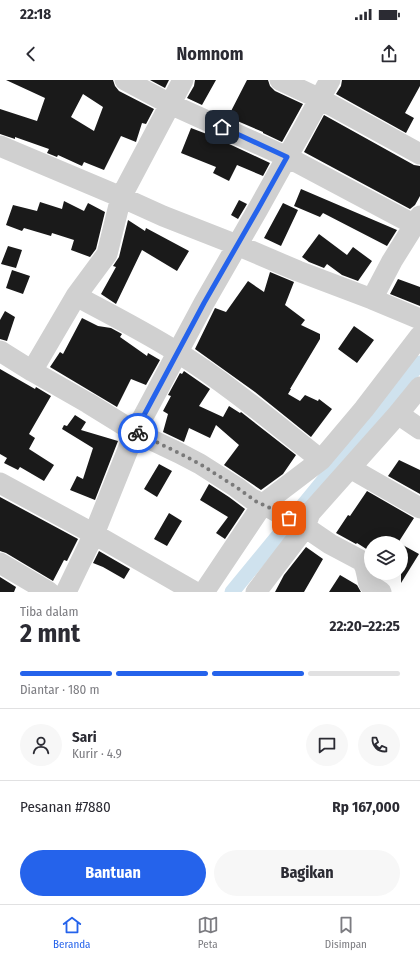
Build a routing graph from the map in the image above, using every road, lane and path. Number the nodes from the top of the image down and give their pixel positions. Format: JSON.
{"nodes":[{"id":1,"x":125,"y":80,"type":"edge"},
{"id":2,"x":183,"y":80,"type":"edge"},
{"id":3,"x":280,"y":80,"type":"edge"},
{"id":4,"x":330,"y":80,"type":"edge"},
{"id":5,"x":320,"y":99,"type":"junction"},
{"id":6,"x":170,"y":104,"type":"junction"},
{"id":7,"x":0,"y":146,"type":"edge"},
{"id":8,"x":420,"y":154,"type":"edge"},
{"id":9,"x":287,"y":157,"type":"junction"},
{"id":10,"x":121,"y":197,"type":"junction"},
{"id":11,"x":418,"y":220,"type":"edge"},
{"id":12,"x":237,"y":245,"type":"junction"},
{"id":13,"x":76,"y":296,"type":"junction"},
{"id":14,"x":372,"y":299,"type":"junction"},
{"id":15,"x":420,"y":319,"type":"edge"},
{"id":16,"x":420,"y":336,"type":"edge"},
{"id":17,"x":0,"y":352,"type":"edge"},
{"id":18,"x":178,"y":353,"type":"junction"},
{"id":19,"x":32,"y":371,"type":"junction"},
{"id":20,"x":420,"y":387,"type":"edge"},
{"id":21,"x":398,"y":414,"type":"junction"},
{"id":22,"x":420,"y":429,"type":"edge"},
{"id":23,"x":135,"y":432,"type":"junction"},
{"id":24,"x":321,"y":460,"type":"junction"},
{"id":25,"x":350,"y":468,"type":"junction"},
{"id":26,"x":0,"y":484,"type":"edge"},
{"id":27,"x":266,"y":506,"type":"junction"},
{"id":28,"x":420,"y":508,"type":"edge"},
{"id":29,"x":302,"y":527,"type":"junction"},
{"id":30,"x":94,"y":534,"type":"junction"},
{"id":31,"x":0,"y":563,"type":"edge"},
{"id":32,"x":49,"y":592,"type":"edge"},
{"id":33,"x":66,"y":592,"type":"edge"},
{"id":34,"x":195,"y":592,"type":"edge"},
{"id":35,"x":204,"y":592,"type":"edge"},
{"id":36,"x":256,"y":592,"type":"edge"},
{"id":37,"x":381,"y":592,"type":"edge"}],
"edges":[{"from":1,"to":6,"type":"street"},
{"from":2,"to":6,"type":"street"},
{"from":3,"to":5,"type":"street"},
{"from":4,"to":5,"type":"street"},
{"from":5,"to":8,"type":"street"},
{"from":5,"to":9,"type":"street"},
{"from":6,"to":9,"type":"street"},
{"from":6,"to":10,"type":"street"},
{"from":7,"to":10,"type":"street"},
{"from":9,"to":11,"type":"street"},
{"from":9,"to":12,"type":"street"},
{"from":10,"to":12,"type":"street"},
{"from":10,"to":13,"type":"street"},
{"from":11,"to":14,"type":"street"},
{"from":12,"to":14,"type":"street"},
{"from":12,"to":18,"type":"street"},
{"from":13,"to":18,"type":"street"},
{"from":13,"to":19,"type":"street"},
{"from":14,"to":15,"type":"street"},
{"from":16,"to":24,"type":"street"},
{"from":17,"to":19,"type":"street"},
{"from":18,"to":23,"type":"street"},
{"from":18,"to":24,"type":"street"},
{"from":19,"to":23,"type":"street"},
{"from":20,"to":21,"type":"street"},
{"from":21,"to":22,"type":"street"},
{"from":21,"to":25,"type":"street"},
{"from":23,"to":27,"type":"street"},
{"from":23,"to":30,"type":"street"},
{"from":24,"to":27,"type":"street"},
{"from":25,"to":28,"type":"street"},
{"from":25,"to":29,"type":"street"},
{"from":26,"to":30,"type":"street"},
{"from":27,"to":29,"type":"street"},
{"from":27,"to":35,"type":"street"},
{"from":29,"to":36,"type":"street"},
{"from":29,"to":37,"type":"street"},
{"from":30,"to":33,"type":"street"},
{"from":30,"to":34,"type":"street"},
{"from":31,"to":32,"type":"street"}]}
